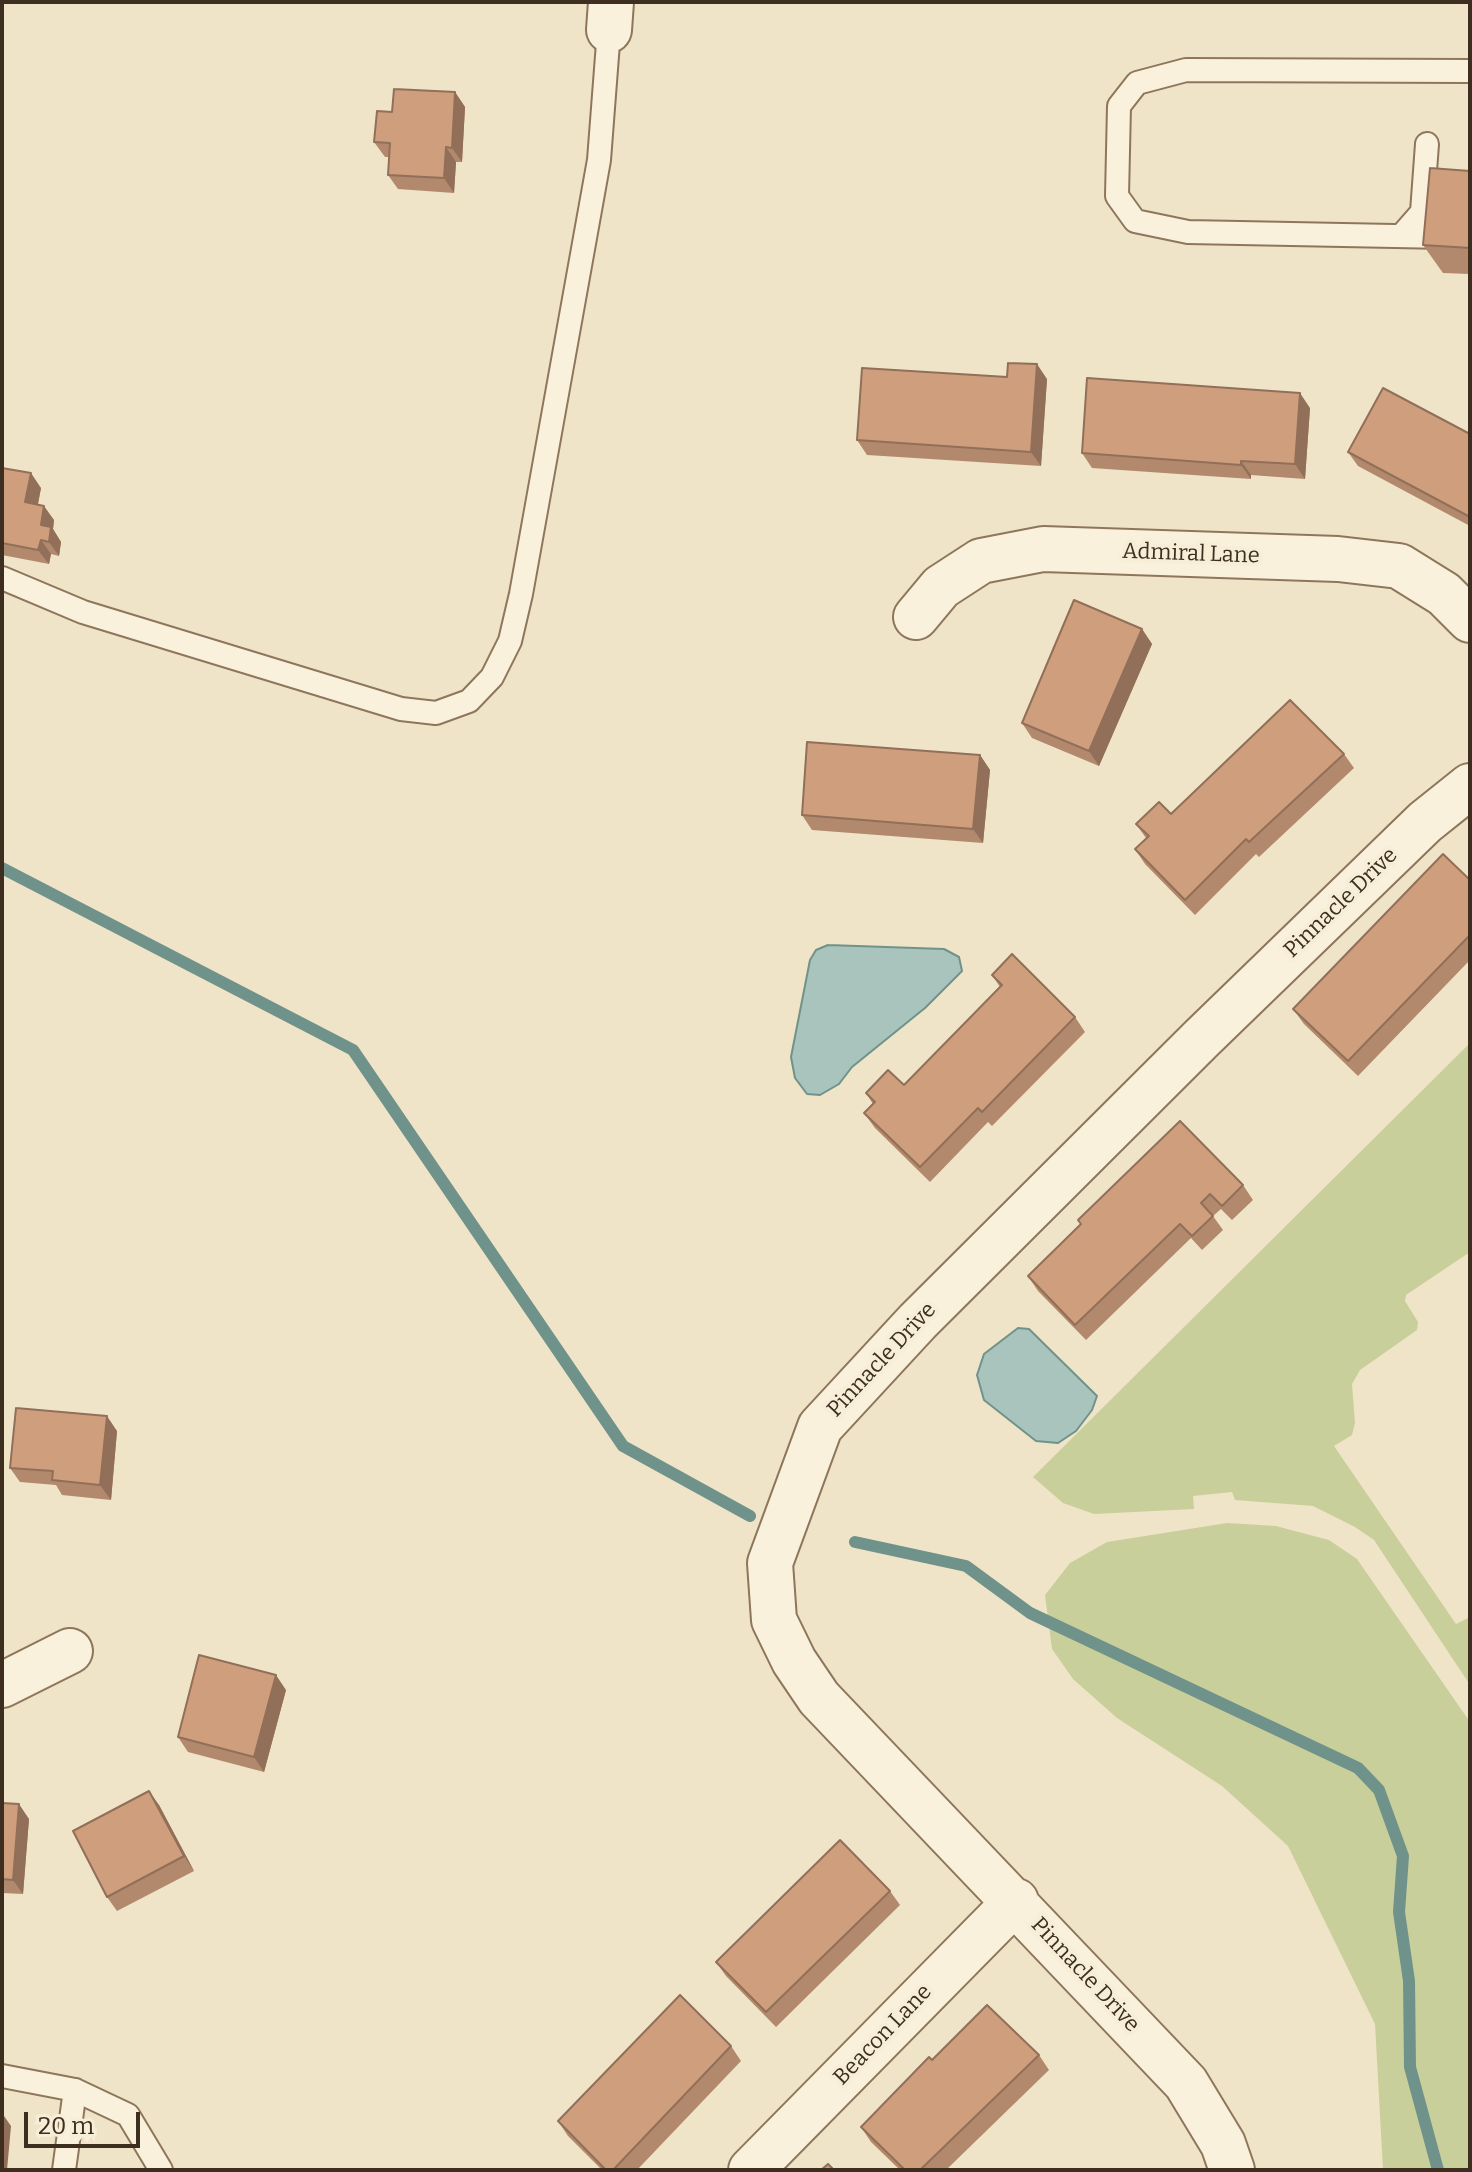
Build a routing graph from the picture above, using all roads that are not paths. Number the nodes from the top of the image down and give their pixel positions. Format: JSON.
{"nodes":[{"id":1,"x":610,"y":16,"type":"edge"},
{"id":2,"x":1470,"y":71,"type":"edge"},
{"id":3,"x":1427,"y":144,"type":"dead end"},
{"id":4,"x":1401,"y":236,"type":"junction"},
{"id":5,"x":1446,"y":237,"type":"edge"},
{"id":6,"x":2,"y":578,"type":"edge"},
{"id":7,"x":916,"y":617,"type":"dead end"},
{"id":8,"x":1470,"y":620,"type":"edge"},
{"id":9,"x":1470,"y":786,"type":"edge"},
{"id":10,"x":70,"y":1651,"type":"dead end"},
{"id":11,"x":2,"y":1685,"type":"edge"},
{"id":12,"x":1016,"y":1901,"type":"junction"},
{"id":13,"x":2,"y":2076,"type":"edge"},
{"id":14,"x":75,"y":2090,"type":"junction"},
{"id":15,"x":64,"y":2170,"type":"edge"},
{"id":16,"x":161,"y":2170,"type":"edge"},
{"id":17,"x":751,"y":2170,"type":"edge"},
{"id":18,"x":1232,"y":2170,"type":"edge"}],
"edges":[{"from":1,"to":6,"type":"lane"},
{"from":2,"to":4,"type":"lane"},
{"from":3,"to":4,"type":"lane"},
{"from":4,"to":5,"type":"lane"},
{"from":7,"to":8,"type":"street","name":"Admiral Lane"},
{"from":9,"to":12,"type":"street","name":"Pinnacle Drive"},
{"from":10,"to":11,"type":"street"},
{"from":12,"to":17,"type":"street","name":"Beacon Lane"},
{"from":12,"to":18,"type":"street","name":"Pinnacle Drive"},
{"from":13,"to":14,"type":"lane"},
{"from":14,"to":15,"type":"lane"},
{"from":14,"to":16,"type":"lane"}]}
